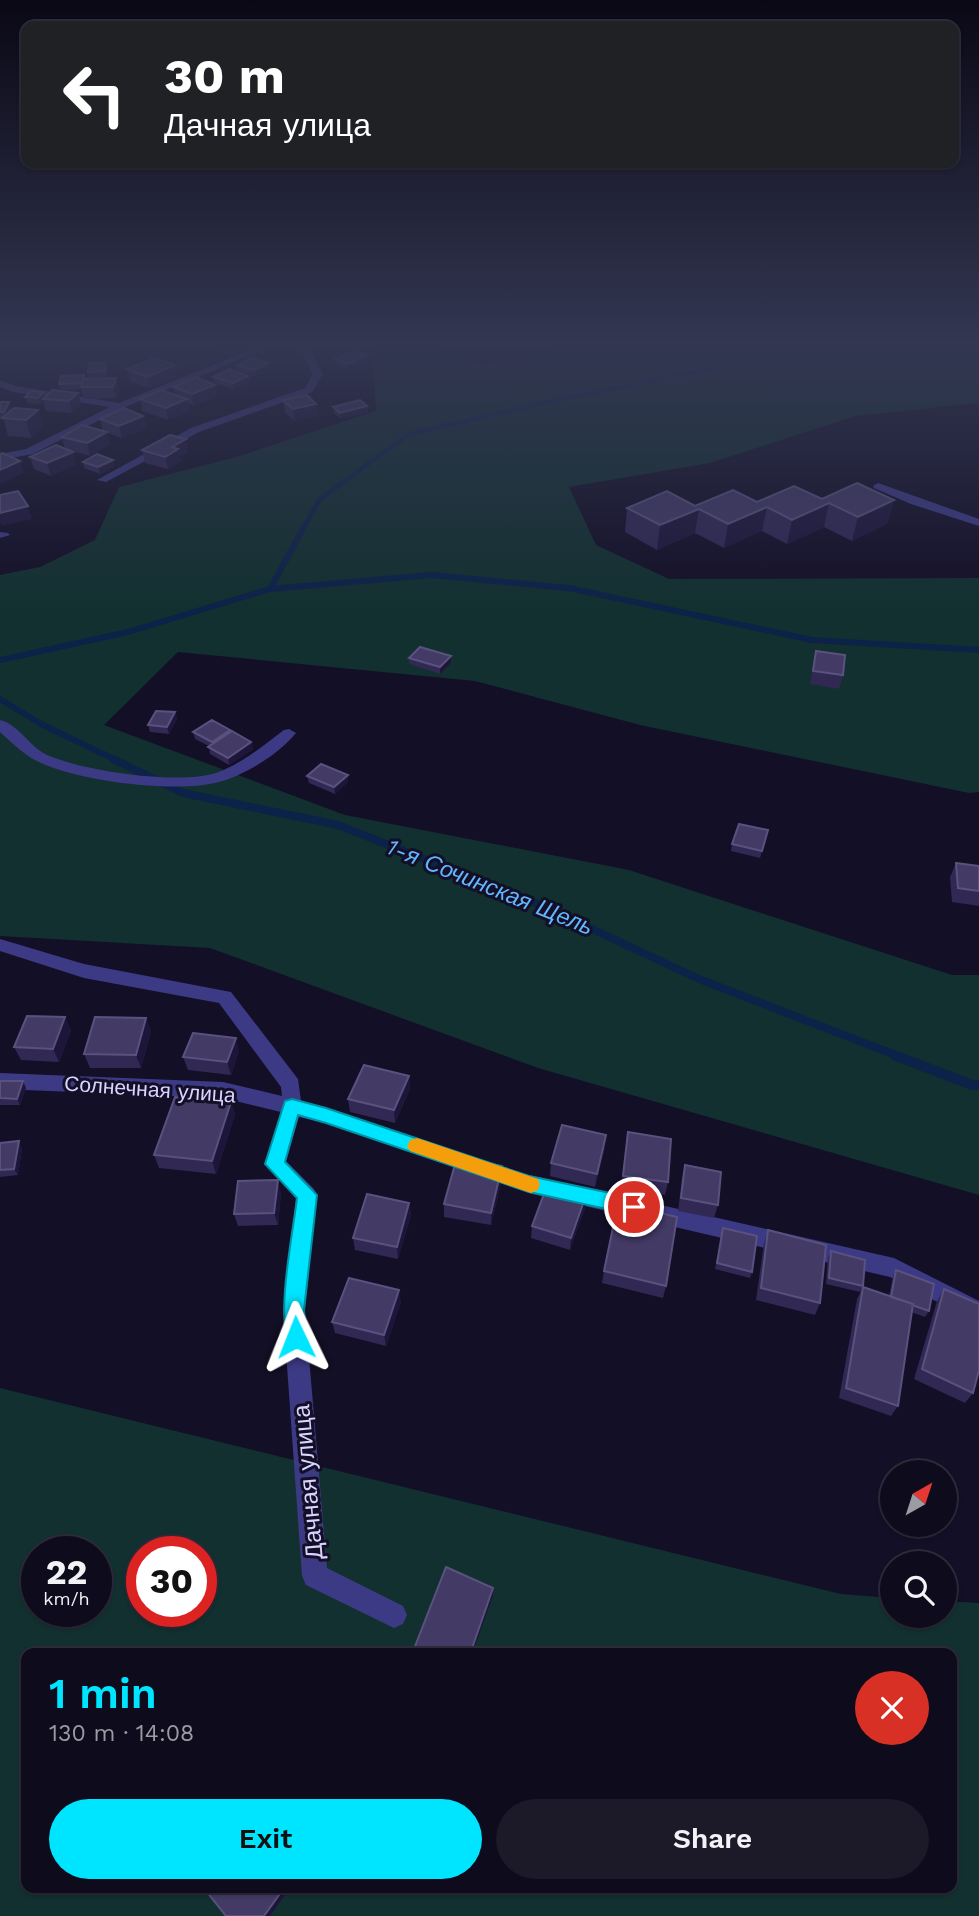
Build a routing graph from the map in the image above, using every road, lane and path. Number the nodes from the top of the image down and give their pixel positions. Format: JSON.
{"nodes":[{"id":1,"x":60,"y":436,"type":"edge"},
{"id":2,"x":183,"y":436,"type":"edge"},
{"id":3,"x":0,"y":457,"type":"edge"},
{"id":4,"x":102,"y":480,"type":"dead end"},
{"id":5,"x":878,"y":486,"type":"dead end"},
{"id":6,"x":979,"y":523,"type":"edge"},
{"id":7,"x":0,"y":724,"type":"edge"},
{"id":8,"x":289,"y":733,"type":"dead end"},
{"id":9,"x":0,"y":945,"type":"edge"},
{"id":10,"x":0,"y":1080,"type":"edge"},
{"id":11,"x":292,"y":1107,"type":"junction"},
{"id":12,"x":979,"y":1313,"type":"edge"},
{"id":13,"x":394,"y":1615,"type":"dead end"}],
"edges":[{"from":1,"to":3,"type":"street"},
{"from":2,"to":4,"type":"street"},
{"from":5,"to":6,"type":"street"},
{"from":7,"to":8,"type":"street"},
{"from":9,"to":11,"type":"street"},
{"from":10,"to":11,"type":"street","name":"Солнечная улица"},
{"from":11,"to":12,"type":"street","name":"Солнечная улица"},
{"from":11,"to":13,"type":"street","name":"Дачная улица"}]}
